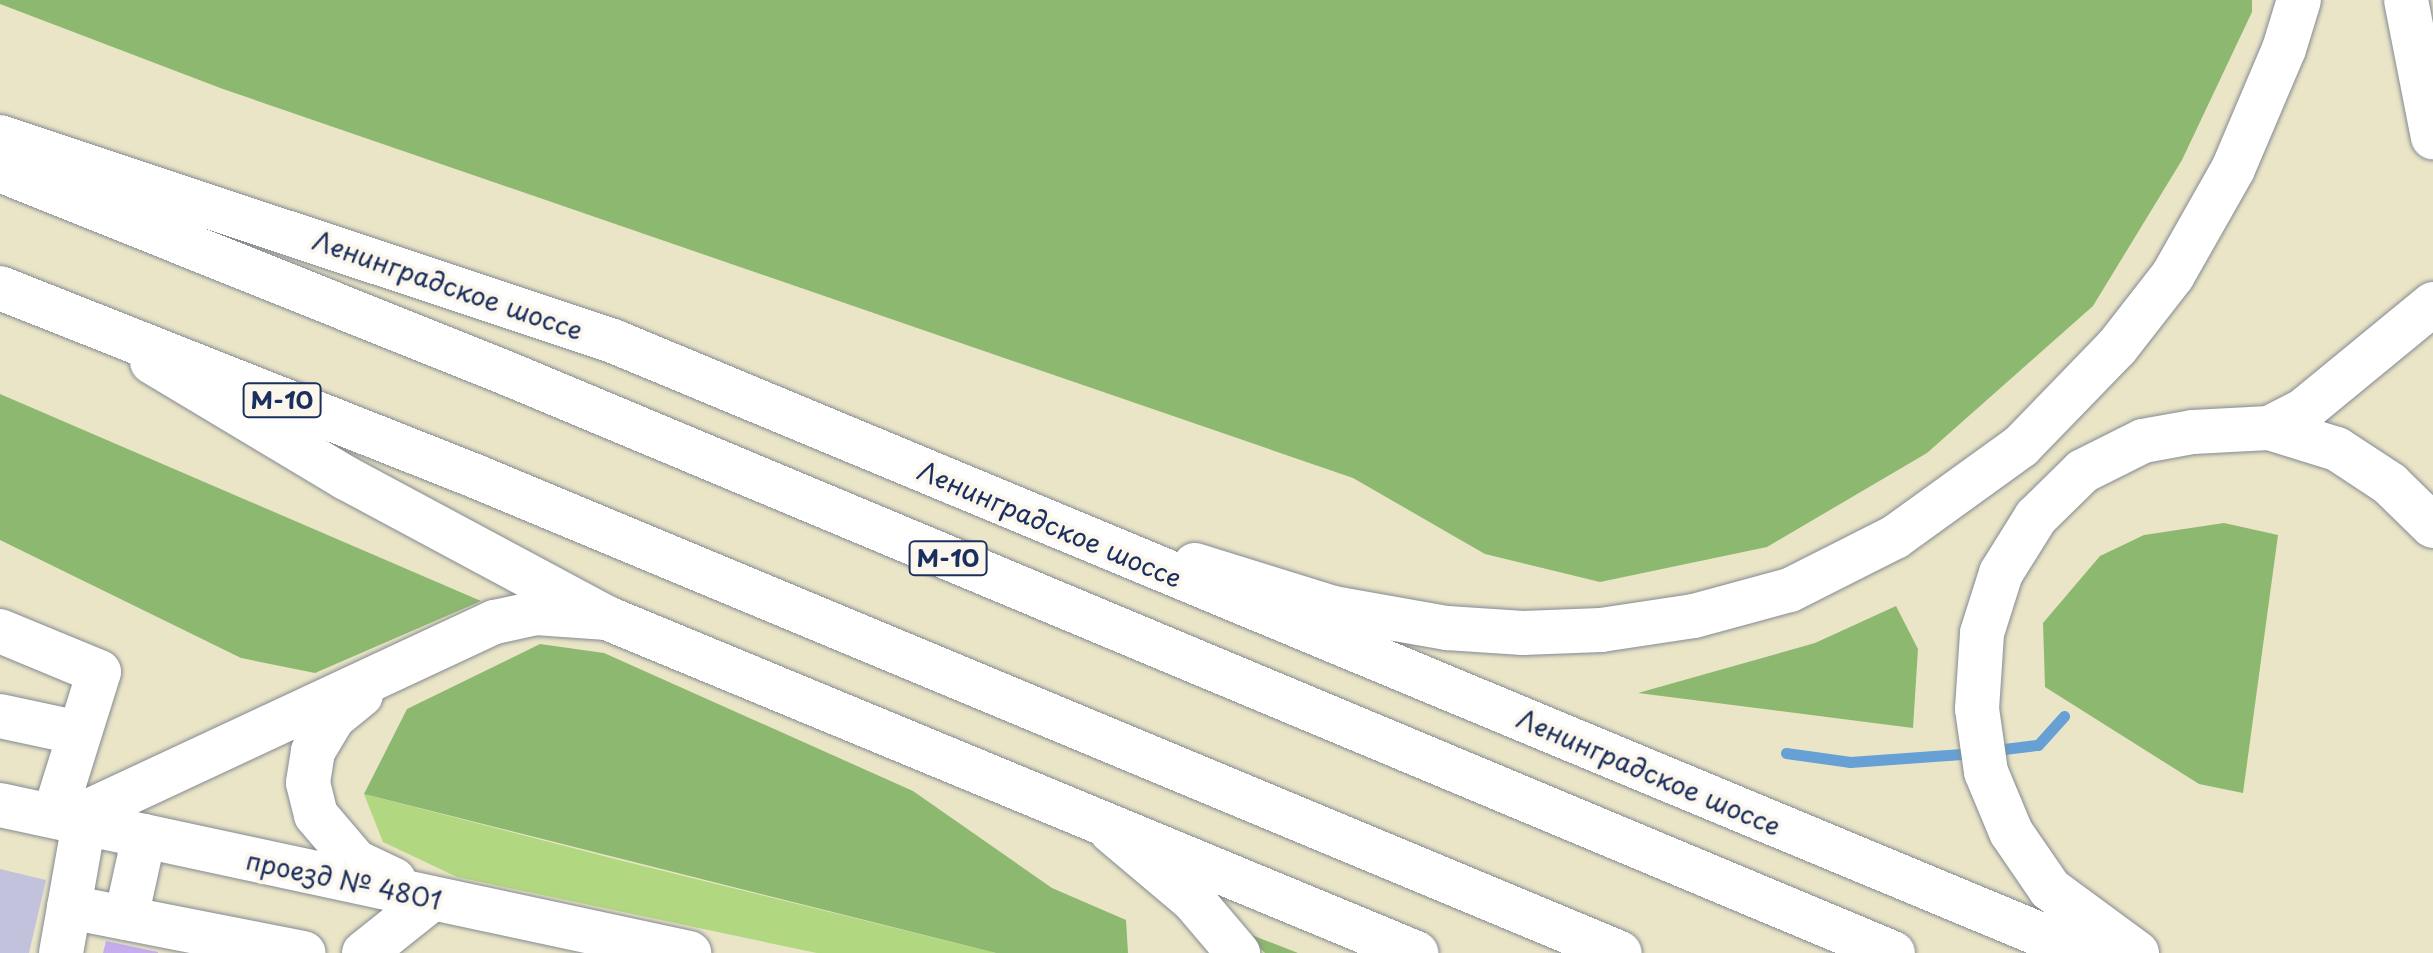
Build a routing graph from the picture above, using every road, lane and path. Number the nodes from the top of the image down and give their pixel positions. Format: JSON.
{"nodes":[{"id":1,"x":2299,"y":0,"type":"edge"},
{"id":2,"x":2406,"y":0,"type":"edge"},
{"id":3,"x":2421,"y":0,"type":"edge"},
{"id":4,"x":2433,"y":49,"type":"edge"},
{"id":5,"x":0,"y":137,"type":"edge"},
{"id":6,"x":2433,"y":137,"type":"edge"},
{"id":7,"x":0,"y":170,"type":"edge"},
{"id":8,"x":0,"y":288,"type":"edge"},
{"id":9,"x":2433,"y":304,"type":"edge"},
{"id":10,"x":88,"y":324,"type":"junction"},
{"id":11,"x":2269,"y":428,"type":"junction"},
{"id":12,"x":1012,"y":508,"type":"junction"},
{"id":13,"x":2433,"y":526,"type":"edge"},
{"id":14,"x":607,"y":618,"type":"junction"},
{"id":15,"x":0,"y":631,"type":"edge"},
{"id":16,"x":383,"y":677,"type":"junction"},
{"id":17,"x":0,"y":716,"type":"edge"},
{"id":18,"x":79,"y":733,"type":"junction"},
{"id":19,"x":0,"y":805,"type":"edge"},
{"id":20,"x":69,"y":820,"type":"junction"},
{"id":21,"x":1100,"y":822,"type":"junction"},
{"id":22,"x":144,"y":836,"type":"junction"},
{"id":23,"x":432,"y":899,"type":"junction"},
{"id":24,"x":69,"y":907,"type":"junction"},
{"id":25,"x":126,"y":918,"type":"junction"},
{"id":26,"x":595,"y":943,"type":"edge"},
{"id":27,"x":1233,"y":950,"type":"edge"},
{"id":28,"x":61,"y":953,"type":"edge"},
{"id":29,"x":304,"y":953,"type":"edge"},
{"id":30,"x":364,"y":953,"type":"edge"},
{"id":31,"x":689,"y":953,"type":"edge"},
{"id":32,"x":1416,"y":953,"type":"edge"},
{"id":33,"x":1620,"y":953,"type":"edge"},
{"id":34,"x":1893,"y":953,"type":"edge"},
{"id":35,"x":2085,"y":953,"type":"edge"},
{"id":36,"x":2137,"y":953,"type":"edge"}],
"edges":[{"from":1,"to":12,"type":"main road"},
{"from":2,"to":6,"type":"main road"},
{"from":3,"to":4,"type":"main road"},
{"from":5,"to":12,"type":"main road","name":"Ленинградское шоссе"},
{"from":7,"to":34,"type":"main road","name":"Ленинградское шоссе","number":"М-10"},
{"from":8,"to":10,"type":"main road","number":"М-10"},
{"from":9,"to":11,"type":"main road"},
{"from":10,"to":14,"type":"main road","number":"М-10"},
{"from":10,"to":33,"type":"main road","number":"М-10"},
{"from":11,"to":13,"type":"main road"},
{"from":11,"to":36,"type":"main road"},
{"from":12,"to":35,"type":"main road","name":"Ленинградское шоссе"},
{"from":14,"to":16,"type":"main road"},
{"from":14,"to":21,"type":"main road","number":"М-10"},
{"from":15,"to":18,"type":"main road"},
{"from":16,"to":20,"type":"main road"},
{"from":16,"to":23,"type":"main road"},
{"from":17,"to":18,"type":"main road"},
{"from":18,"to":20,"type":"main road"},
{"from":19,"to":20,"type":"main road","name":"проезд № 4801"},
{"from":20,"to":22,"type":"main road","name":"проезд № 4801"},
{"from":20,"to":24,"type":"main road"},
{"from":21,"to":27,"type":"main road"},
{"from":21,"to":32,"type":"main road","number":"М-10"},
{"from":22,"to":23,"type":"main road","name":"проезд № 4801"},
{"from":22,"to":25,"type":"main road"},
{"from":23,"to":26,"type":"main road","name":"проезд № 4801"},
{"from":23,"to":30,"type":"main road"},
{"from":24,"to":25,"type":"main road"},
{"from":24,"to":28,"type":"main road"},
{"from":25,"to":29,"type":"main road"},
{"from":26,"to":31,"type":"main road","name":"проезд № 4801"}]}
